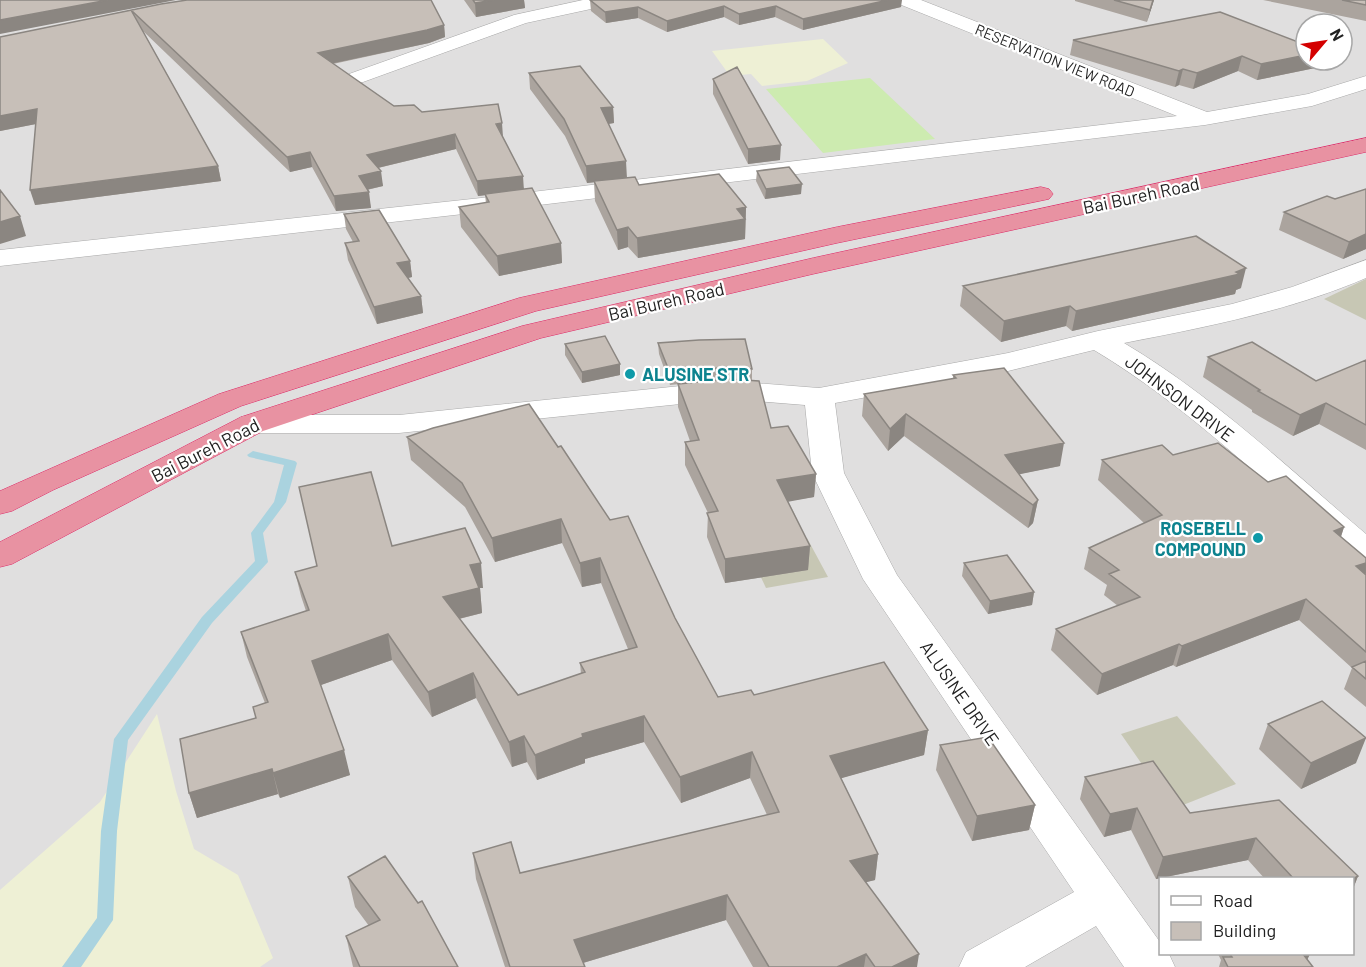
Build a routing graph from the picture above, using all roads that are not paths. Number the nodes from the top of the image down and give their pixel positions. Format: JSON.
{"nodes":[{"id":1,"x":608,"y":0,"type":"edge"},
{"id":2,"x":905,"y":0,"type":"edge"},
{"id":3,"x":356,"y":78,"type":"edge"},
{"id":4,"x":1366,"y":82,"type":"edge"},
{"id":5,"x":1204,"y":119,"type":"junction"},
{"id":6,"x":1366,"y":127,"type":"edge"},
{"id":7,"x":1366,"y":145,"type":"edge"},
{"id":8,"x":0,"y":258,"type":"edge"},
{"id":9,"x":1366,"y":268,"type":"edge"},
{"id":10,"x":1098,"y":340,"type":"junction"},
{"id":11,"x":819,"y":397,"type":"junction"},
{"id":12,"x":252,"y":424,"type":"junction"},
{"id":13,"x":0,"y":504,"type":"edge"},
{"id":14,"x":1366,"y":552,"type":"edge"},
{"id":15,"x":0,"y":556,"type":"edge"},
{"id":16,"x":1102,"y":899,"type":"junction"},
{"id":17,"x":983,"y":967,"type":"edge"},
{"id":18,"x":1151,"y":967,"type":"edge"}],
"edges":[{"from":1,"to":3,"type":"street"},
{"from":2,"to":5,"type":"street","name":"RESERVATION VIEW ROAD"},
{"from":4,"to":5,"type":"street"},
{"from":5,"to":8,"type":"street"},
{"from":6,"to":13,"type":"highway","name":"Bai Bureh Road"},
{"from":7,"to":12,"type":"highway","name":"Bai Bureh Road"},
{"from":9,"to":10,"type":"street"},
{"from":10,"to":11,"type":"street"},
{"from":10,"to":14,"type":"street","name":"JOHNSON DRIVE"},
{"from":11,"to":12,"type":"street"},
{"from":11,"to":16,"type":"street","name":"ALUSINE DRIVE"},
{"from":12,"to":15,"type":"highway","name":"Bai Bureh Road"},
{"from":16,"to":17,"type":"street"},
{"from":16,"to":18,"type":"street","name":"ALUSINE DRIVE"}]}
